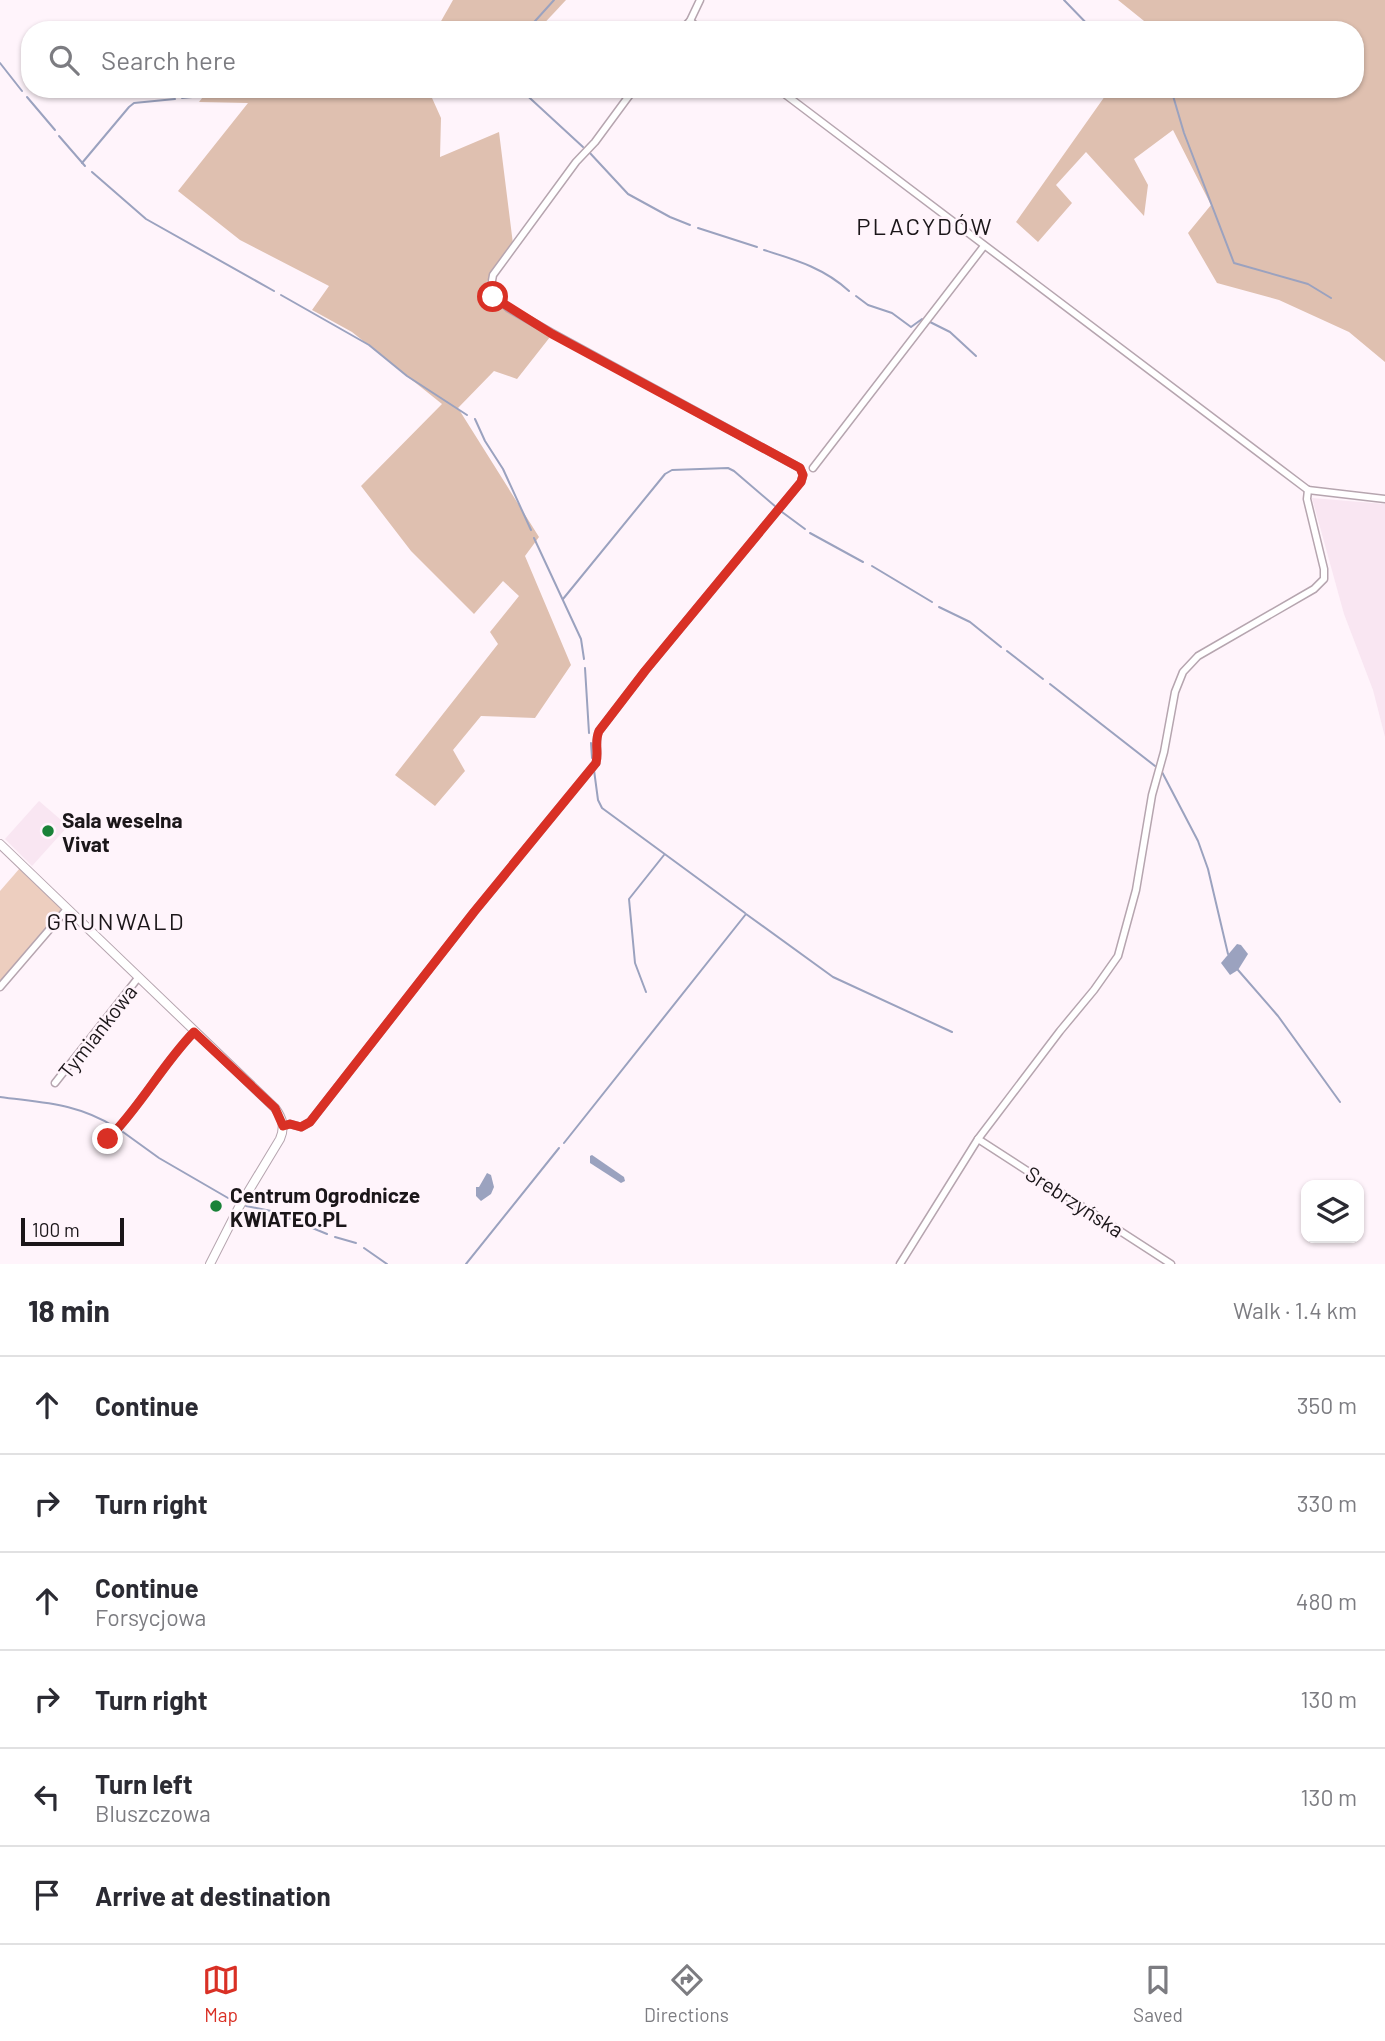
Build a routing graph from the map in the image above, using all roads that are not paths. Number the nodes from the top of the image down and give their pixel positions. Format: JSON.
{"nodes":[{"id":1,"x":700,"y":0,"type":"edge"},
{"id":2,"x":690,"y":21,"type":"edge"},
{"id":3,"x":627,"y":98,"type":"edge"},
{"id":4,"x":790,"y":98,"type":"edge"},
{"id":5,"x":984,"y":246,"type":"junction"},
{"id":6,"x":813,"y":468,"type":"dead end"},
{"id":7,"x":1308,"y":490,"type":"junction"},
{"id":8,"x":1385,"y":499,"type":"edge"},
{"id":9,"x":0,"y":844,"type":"edge"},
{"id":10,"x":67,"y":909,"type":"junction"},
{"id":11,"x":138,"y":978,"type":"junction"},
{"id":12,"x":0,"y":988,"type":"edge"},
{"id":13,"x":194,"y":1032,"type":"junction"},
{"id":14,"x":55,"y":1083,"type":"dead end"},
{"id":15,"x":283,"y":1126,"type":"junction"},
{"id":16,"x":108,"y":1139,"type":"dead end"},
{"id":17,"x":978,"y":1139,"type":"junction"},
{"id":18,"x":209,"y":1264,"type":"edge"},
{"id":19,"x":900,"y":1264,"type":"edge"},
{"id":20,"x":1171,"y":1264,"type":"edge"}],
"edges":[{"from":1,"to":2,"type":"street"},
{"from":3,"to":15,"type":"street"},
{"from":4,"to":5,"type":"street"},
{"from":5,"to":6,"type":"street"},
{"from":5,"to":7,"type":"street"},
{"from":7,"to":8,"type":"street"},
{"from":7,"to":17,"type":"street"},
{"from":9,"to":10,"type":"street"},
{"from":10,"to":11,"type":"street"},
{"from":10,"to":12,"type":"street"},
{"from":11,"to":13,"type":"street"},
{"from":11,"to":14,"type":"street","name":"Tymiankowa"},
{"from":13,"to":15,"type":"street"},
{"from":13,"to":16,"type":"street"},
{"from":15,"to":18,"type":"street"},
{"from":17,"to":19,"type":"street"},
{"from":17,"to":20,"type":"street","name":"Srebrzyńska"}]}
